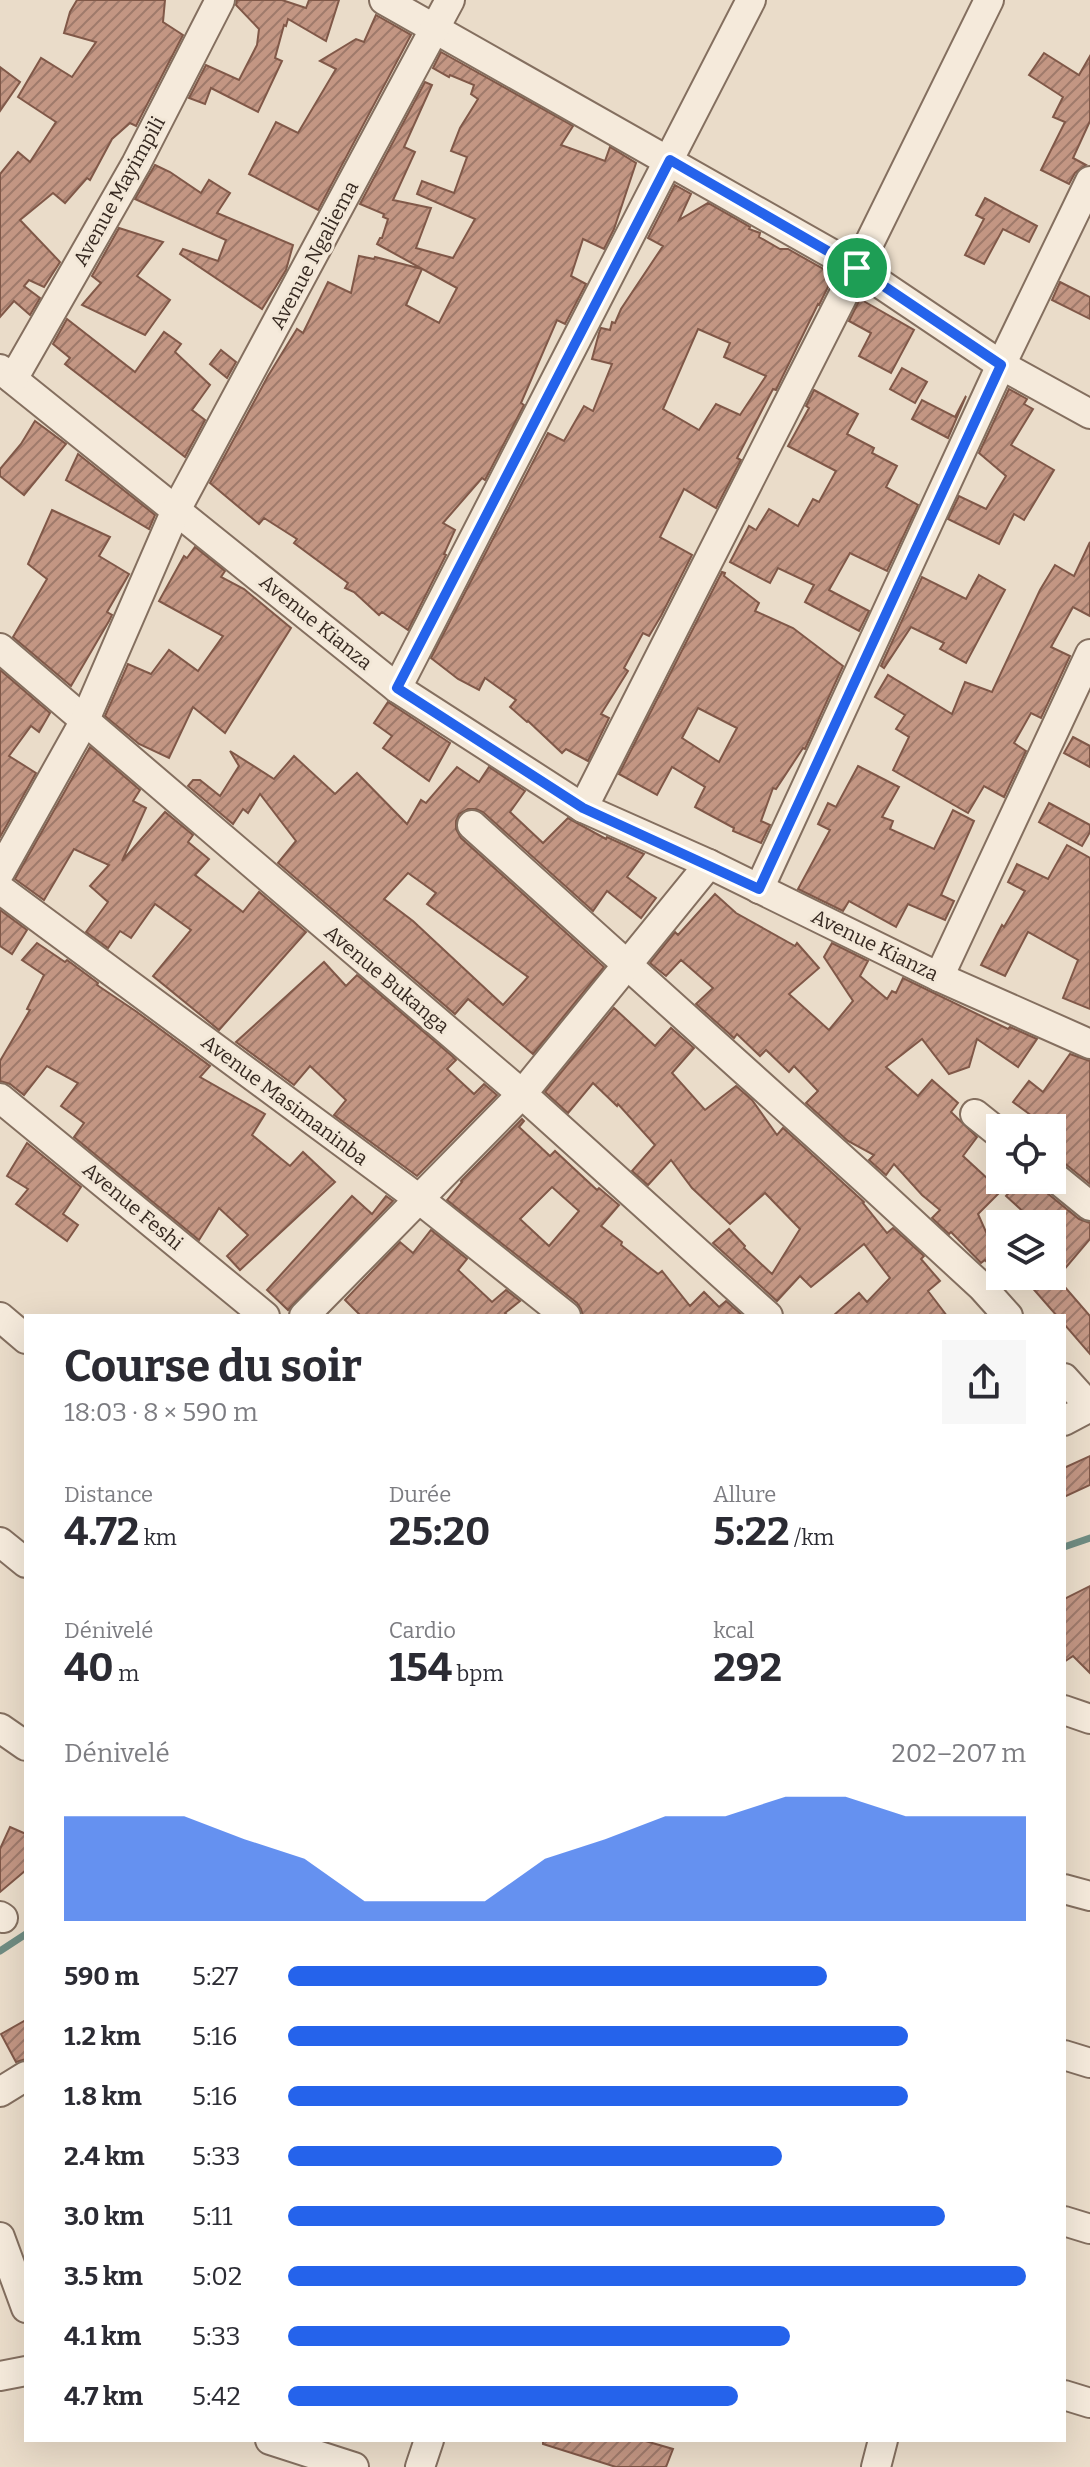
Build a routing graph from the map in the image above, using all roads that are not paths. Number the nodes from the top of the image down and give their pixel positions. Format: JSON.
{"nodes":[{"id":1,"x":220,"y":0,"type":"edge"},
{"id":2,"x":384,"y":0,"type":"edge"},
{"id":3,"x":450,"y":0,"type":"edge"},
{"id":4,"x":751,"y":0,"type":"edge"},
{"id":5,"x":989,"y":0,"type":"edge"},
{"id":6,"x":436,"y":30,"type":"junction"},
{"id":7,"x":670,"y":160,"type":"junction"},
{"id":8,"x":1090,"y":181,"type":"edge"},
{"id":9,"x":857,"y":268,"type":"junction"},
{"id":10,"x":1001,"y":365,"type":"junction"},
{"id":11,"x":6,"y":374,"type":"edge"},
{"id":12,"x":1090,"y":414,"type":"edge"},
{"id":13,"x":176,"y":510,"type":"junction"},
{"id":14,"x":0,"y":648,"type":"edge"},
{"id":15,"x":1090,"y":654,"type":"edge"},
{"id":16,"x":397,"y":688,"type":"junction"},
{"id":17,"x":84,"y":722,"type":"junction"},
{"id":18,"x":583,"y":808,"type":"junction"},
{"id":19,"x":472,"y":825,"type":"dead end"},
{"id":20,"x":709,"y":864,"type":"junction"},
{"id":21,"x":0,"y":872,"type":"edge"},
{"id":22,"x":0,"y":889,"type":"edge"},
{"id":23,"x":759,"y":889,"type":"junction"},
{"id":24,"x":627,"y":964,"type":"junction"},
{"id":25,"x":939,"y":977,"type":"junction"},
{"id":26,"x":1090,"y":1044,"type":"edge"},
{"id":27,"x":522,"y":1094,"type":"junction"},
{"id":28,"x":0,"y":1098,"type":"edge"},
{"id":29,"x":975,"y":1114,"type":"dead end"},
{"id":30,"x":986,"y":1123,"type":"edge"},
{"id":31,"x":1066,"y":1186,"type":"edge"},
{"id":32,"x":419,"y":1199,"type":"junction"},
{"id":33,"x":1090,"y":1206,"type":"edge"},
{"id":34,"x":263,"y":1314,"type":"edge"},
{"id":35,"x":306,"y":1314,"type":"edge"},
{"id":36,"x":563,"y":1314,"type":"edge"},
{"id":37,"x":766,"y":1314,"type":"edge"},
{"id":38,"x":1006,"y":1314,"type":"edge"},
{"id":39,"x":0,"y":1317,"type":"edge"},
{"id":40,"x":24,"y":1337,"type":"edge"},
{"id":41,"x":1066,"y":1380,"type":"edge"},
{"id":42,"x":1090,"y":1407,"type":"edge"},
{"id":43,"x":1066,"y":1420,"type":"edge"},
{"id":44,"x":0,"y":1542,"type":"edge"},
{"id":45,"x":24,"y":1561,"type":"edge"},
{"id":46,"x":1066,"y":1711,"type":"edge"},
{"id":47,"x":1090,"y":1719,"type":"edge"},
{"id":48,"x":0,"y":1728,"type":"edge"},
{"id":49,"x":24,"y":1745,"type":"edge"},
{"id":50,"x":1066,"y":1890,"type":"edge"},
{"id":51,"x":1090,"y":1896,"type":"edge"},
{"id":52,"x":1066,"y":2056,"type":"edge"},
{"id":53,"x":1090,"y":2063,"type":"edge"},
{"id":54,"x":24,"y":2077,"type":"edge"},
{"id":55,"x":0,"y":2092,"type":"edge"},
{"id":56,"x":1066,"y":2222,"type":"edge"},
{"id":57,"x":1090,"y":2229,"type":"edge"},
{"id":58,"x":0,"y":2237,"type":"edge"},
{"id":59,"x":24,"y":2303,"type":"edge"},
{"id":60,"x":24,"y":2371,"type":"edge"},
{"id":61,"x":0,"y":2376,"type":"edge"},
{"id":62,"x":1066,"y":2396,"type":"edge"},
{"id":63,"x":1090,"y":2403,"type":"edge"},
{"id":64,"x":276,"y":2442,"type":"edge"},
{"id":65,"x":428,"y":2442,"type":"edge"},
{"id":66,"x":882,"y":2442,"type":"edge"},
{"id":67,"x":354,"y":2467,"type":"edge"},
{"id":68,"x":420,"y":2467,"type":"edge"},
{"id":69,"x":876,"y":2467,"type":"edge"}],
"edges":[{"from":1,"to":11,"type":"street","name":"Avenue Mayimpili"},
{"from":2,"to":6,"type":"street"},
{"from":3,"to":6,"type":"street","name":"Avenue Ngaliema"},
{"from":4,"to":7,"type":"street"},
{"from":5,"to":9,"type":"street"},
{"from":6,"to":7,"type":"street"},
{"from":6,"to":13,"type":"street","name":"Avenue Ngaliema"},
{"from":7,"to":9,"type":"street"},
{"from":7,"to":16,"type":"street"},
{"from":8,"to":10,"type":"street"},
{"from":9,"to":10,"type":"street"},
{"from":9,"to":18,"type":"street"},
{"from":10,"to":12,"type":"street"},
{"from":10,"to":23,"type":"street"},
{"from":11,"to":13,"type":"street","name":"Avenue Kianza"},
{"from":13,"to":16,"type":"street","name":"Avenue Kianza"},
{"from":13,"to":17,"type":"street","name":"Avenue Ngaliema"},
{"from":14,"to":17,"type":"street","name":"Avenue Bukanga"},
{"from":15,"to":25,"type":"street"},
{"from":16,"to":18,"type":"street","name":"Avenue Kianza"},
{"from":17,"to":21,"type":"street","name":"Avenue Ngaliema"},
{"from":17,"to":27,"type":"street","name":"Avenue Bukanga"},
{"from":18,"to":20,"type":"street","name":"Avenue Kianza"},
{"from":19,"to":24,"type":"street"},
{"from":20,"to":23,"type":"street","name":"Avenue Kianza"},
{"from":20,"to":24,"type":"street"},
{"from":22,"to":32,"type":"street","name":"Avenue Masimaninba"},
{"from":23,"to":25,"type":"street","name":"Avenue Kianza"},
{"from":24,"to":27,"type":"street"},
{"from":24,"to":38,"type":"street"},
{"from":25,"to":26,"type":"street","name":"Avenue Kianza"},
{"from":27,"to":32,"type":"street"},
{"from":27,"to":37,"type":"street","name":"Avenue Bukanga"},
{"from":28,"to":34,"type":"street","name":"Avenue Feshi"},
{"from":29,"to":30,"type":"street"},
{"from":31,"to":33,"type":"street"},
{"from":32,"to":35,"type":"street"},
{"from":32,"to":36,"type":"street","name":"Avenue Masimaninba"},
{"from":39,"to":40,"type":"street"},
{"from":41,"to":42,"type":"street"},
{"from":42,"to":43,"type":"street"},
{"from":44,"to":45,"type":"street"},
{"from":46,"to":47,"type":"street"},
{"from":48,"to":49,"type":"street"},
{"from":50,"to":51,"type":"street"},
{"from":52,"to":53,"type":"street"},
{"from":54,"to":55,"type":"street"},
{"from":56,"to":57,"type":"street"},
{"from":58,"to":59,"type":"street"},
{"from":60,"to":61,"type":"street"},
{"from":62,"to":63,"type":"street"},
{"from":64,"to":67,"type":"street"},
{"from":65,"to":68,"type":"street"},
{"from":66,"to":69,"type":"street"}]}
